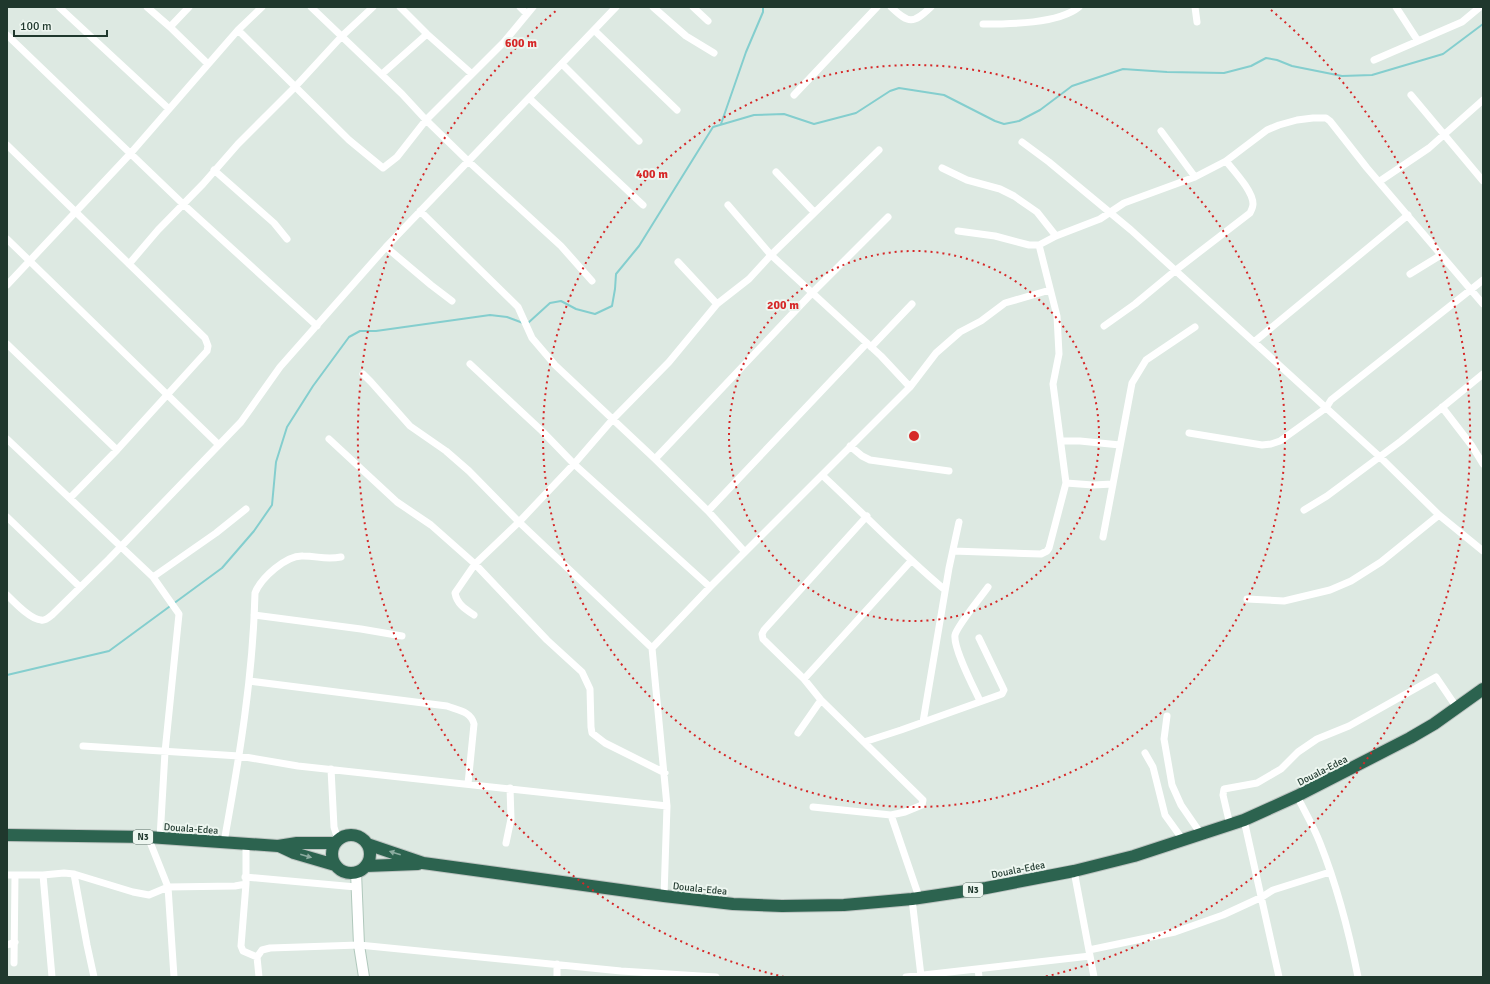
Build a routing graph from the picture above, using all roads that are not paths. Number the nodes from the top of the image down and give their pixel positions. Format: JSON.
{"nodes":[{"id":1,"x":59,"y":7,"type":"edge"},
{"id":2,"x":147,"y":7,"type":"edge"},
{"id":3,"x":189,"y":7,"type":"edge"},
{"id":4,"x":262,"y":7,"type":"edge"},
{"id":5,"x":311,"y":7,"type":"edge"},
{"id":6,"x":373,"y":7,"type":"edge"},
{"id":7,"x":400,"y":7,"type":"edge"},
{"id":8,"x":520,"y":7,"type":"edge"},
{"id":9,"x":533,"y":7,"type":"edge"},
{"id":10,"x":616,"y":7,"type":"edge"},
{"id":11,"x":653,"y":7,"type":"edge"},
{"id":12,"x":693,"y":7,"type":"edge"},
{"id":13,"x":877,"y":7,"type":"edge"},
{"id":14,"x":891,"y":7,"type":"edge"},
{"id":15,"x":931,"y":7,"type":"edge"},
{"id":16,"x":1079,"y":7,"type":"edge"},
{"id":17,"x":1195,"y":7,"type":"edge"},
{"id":18,"x":1396,"y":7,"type":"edge"},
{"id":19,"x":1480,"y":7,"type":"edge"},
{"id":20,"x":527,"y":14,"type":"junction"},
{"id":21,"x":708,"y":21,"type":"dead end"},
{"id":22,"x":1197,"y":22,"type":"dead end"},
{"id":23,"x":983,"y":24,"type":"dead end"},
{"id":24,"x":170,"y":27,"type":"junction"},
{"id":25,"x":238,"y":30,"type":"junction"},
{"id":26,"x":594,"y":30,"type":"junction"},
{"id":27,"x":427,"y":34,"type":"junction"},
{"id":28,"x":7,"y":35,"type":"edge"},
{"id":29,"x":342,"y":36,"type":"junction"},
{"id":30,"x":1418,"y":41,"type":"junction"},
{"id":31,"x":714,"y":53,"type":"dead end"},
{"id":32,"x":1374,"y":60,"type":"dead end"},
{"id":33,"x":208,"y":64,"type":"junction"},
{"id":34,"x":562,"y":64,"type":"junction"},
{"id":35,"x":382,"y":74,"type":"junction"},
{"id":36,"x":472,"y":74,"type":"junction"},
{"id":37,"x":295,"y":87,"type":"junction"},
{"id":38,"x":794,"y":95,"type":"dead end"},
{"id":39,"x":1412,"y":95,"type":"dead end"},
{"id":40,"x":529,"y":98,"type":"junction"},
{"id":41,"x":1483,"y":100,"type":"edge"},
{"id":42,"x":169,"y":109,"type":"junction"},
{"id":43,"x":677,"y":110,"type":"dead end"},
{"id":44,"x":426,"y":120,"type":"junction"},
{"id":45,"x":1161,"y":131,"type":"dead end"},
{"id":46,"x":1444,"y":133,"type":"junction"},
{"id":47,"x":639,"y":141,"type":"dead end"},
{"id":48,"x":1022,"y":142,"type":"dead end"},
{"id":49,"x":7,"y":146,"type":"edge"},
{"id":50,"x":879,"y":150,"type":"dead end"},
{"id":51,"x":130,"y":154,"type":"junction"},
{"id":52,"x":468,"y":161,"type":"junction"},
{"id":53,"x":1226,"y":161,"type":"junction"},
{"id":54,"x":942,"y":168,"type":"dead end"},
{"id":55,"x":214,"y":170,"type":"junction"},
{"id":56,"x":776,"y":172,"type":"dead end"},
{"id":57,"x":1195,"y":177,"type":"junction"},
{"id":58,"x":1380,"y":181,"type":"junction"},
{"id":59,"x":1483,"y":181,"type":"edge"},
{"id":60,"x":183,"y":204,"type":"junction"},
{"id":61,"x":643,"y":205,"type":"dead end"},
{"id":62,"x":728,"y":205,"type":"dead end"},
{"id":63,"x":420,"y":211,"type":"junction"},
{"id":64,"x":76,"y":212,"type":"junction"},
{"id":65,"x":814,"y":212,"type":"junction"},
{"id":66,"x":1110,"y":212,"type":"junction"},
{"id":67,"x":1408,"y":215,"type":"junction"},
{"id":68,"x":888,"y":217,"type":"dead end"},
{"id":69,"x":958,"y":231,"type":"dead end"},
{"id":70,"x":1056,"y":236,"type":"junction"},
{"id":71,"x":7,"y":239,"type":"edge"},
{"id":72,"x":287,"y":239,"type":"dead end"},
{"id":73,"x":1039,"y":245,"type":"junction"},
{"id":74,"x":386,"y":247,"type":"junction"},
{"id":75,"x":771,"y":255,"type":"junction"},
{"id":76,"x":1441,"y":255,"type":"junction"},
{"id":77,"x":30,"y":260,"type":"junction"},
{"id":78,"x":678,"y":262,"type":"dead end"},
{"id":79,"x":129,"y":264,"type":"junction"},
{"id":80,"x":1176,"y":270,"type":"junction"},
{"id":81,"x":1410,"y":274,"type":"dead end"},
{"id":82,"x":1483,"y":280,"type":"edge"},
{"id":83,"x":592,"y":281,"type":"dead end"},
{"id":84,"x":7,"y":285,"type":"edge"},
{"id":85,"x":1050,"y":290,"type":"junction"},
{"id":86,"x":1471,"y":290,"type":"junction"},
{"id":87,"x":812,"y":293,"type":"junction"},
{"id":88,"x":452,"y":302,"type":"dead end"},
{"id":89,"x":717,"y":304,"type":"junction"},
{"id":90,"x":912,"y":304,"type":"dead end"},
{"id":91,"x":1483,"y":304,"type":"edge"},
{"id":92,"x":317,"y":326,"type":"junction"},
{"id":93,"x":1104,"y":326,"type":"dead end"},
{"id":94,"x":1195,"y":327,"type":"dead end"},
{"id":95,"x":1254,"y":342,"type":"junction"},
{"id":96,"x":7,"y":344,"type":"edge"},
{"id":97,"x":869,"y":345,"type":"junction"},
{"id":98,"x":470,"y":364,"type":"dead end"},
{"id":99,"x":362,"y":374,"type":"dead end"},
{"id":100,"x":1483,"y":374,"type":"edge"},
{"id":101,"x":910,"y":387,"type":"junction"},
{"id":102,"x":167,"y":395,"type":"junction"},
{"id":103,"x":1442,"y":407,"type":"junction"},
{"id":104,"x":1326,"y":408,"type":"junction"},
{"id":105,"x":613,"y":419,"type":"junction"},
{"id":106,"x":1189,"y":433,"type":"dead end"},
{"id":107,"x":7,"y":439,"type":"edge"},
{"id":108,"x":329,"y":439,"type":"dead end"},
{"id":109,"x":1061,"y":441,"type":"junction"},
{"id":110,"x":218,"y":444,"type":"junction"},
{"id":111,"x":1120,"y":445,"type":"junction"},
{"id":112,"x":850,"y":446,"type":"junction"},
{"id":113,"x":117,"y":450,"type":"junction"},
{"id":114,"x":1380,"y":457,"type":"junction"},
{"id":115,"x":655,"y":459,"type":"junction"},
{"id":116,"x":574,"y":464,"type":"junction"},
{"id":117,"x":1483,"y":464,"type":"edge"},
{"id":118,"x":949,"y":472,"type":"dead end"},
{"id":119,"x":822,"y":475,"type":"junction"},
{"id":120,"x":1066,"y":483,"type":"junction"},
{"id":121,"x":1113,"y":484,"type":"junction"},
{"id":122,"x":70,"y":498,"type":"junction"},
{"id":123,"x":246,"y":509,"type":"dead end"},
{"id":124,"x":1304,"y":510,"type":"dead end"},
{"id":125,"x":708,"y":511,"type":"junction"},
{"id":126,"x":1439,"y":515,"type":"junction"},
{"id":127,"x":867,"y":516,"type":"junction"},
{"id":128,"x":7,"y":517,"type":"edge"},
{"id":129,"x":519,"y":522,"type":"junction"},
{"id":130,"x":959,"y":522,"type":"dead end"},
{"id":131,"x":1103,"y":537,"type":"dead end"},
{"id":132,"x":121,"y":546,"type":"junction"},
{"id":133,"x":952,"y":551,"type":"junction"},
{"id":134,"x":1483,"y":551,"type":"edge"},
{"id":135,"x":745,"y":552,"type":"junction"},
{"id":136,"x":341,"y":557,"type":"dead end"},
{"id":137,"x":911,"y":561,"type":"junction"},
{"id":138,"x":475,"y":564,"type":"junction"},
{"id":139,"x":153,"y":577,"type":"junction"},
{"id":140,"x":80,"y":587,"type":"junction"},
{"id":141,"x":710,"y":587,"type":"junction"},
{"id":142,"x":988,"y":587,"type":"dead end"},
{"id":143,"x":945,"y":590,"type":"junction"},
{"id":144,"x":7,"y":595,"type":"edge"},
{"id":145,"x":1247,"y":599,"type":"dead end"},
{"id":146,"x":254,"y":615,"type":"junction"},
{"id":147,"x":474,"y":615,"type":"dead end"},
{"id":148,"x":402,"y":636,"type":"dead end"},
{"id":149,"x":980,"y":638,"type":"dead end"},
{"id":150,"x":652,"y":648,"type":"junction"},
{"id":151,"x":804,"y":680,"type":"junction"},
{"id":152,"x":249,"y":682,"type":"junction"},
{"id":153,"x":1483,"y":689,"type":"edge"},
{"id":154,"x":821,"y":700,"type":"junction"},
{"id":155,"x":980,"y":701,"type":"junction"},
{"id":156,"x":1457,"y":708,"type":"junction"},
{"id":157,"x":1167,"y":716,"type":"dead end"},
{"id":158,"x":923,"y":722,"type":"junction"},
{"id":159,"x":798,"y":733,"type":"dead end"},
{"id":160,"x":864,"y":742,"type":"junction"},
{"id":161,"x":83,"y":746,"type":"dead end"},
{"id":162,"x":165,"y":752,"type":"junction"},
{"id":163,"x":1145,"y":753,"type":"dead end"},
{"id":164,"x":240,"y":756,"type":"junction"},
{"id":165,"x":332,"y":769,"type":"junction"},
{"id":166,"x":665,"y":773,"type":"junction"},
{"id":167,"x":468,"y":784,"type":"junction"},
{"id":168,"x":510,"y":788,"type":"junction"},
{"id":169,"x":1297,"y":796,"type":"junction"},
{"id":170,"x":667,"y":806,"type":"junction"},
{"id":171,"x":813,"y":808,"type":"dead end"},
{"id":172,"x":891,"y":815,"type":"junction"},
{"id":173,"x":1244,"y":820,"type":"junction"},
{"id":174,"x":1230,"y":825,"type":"junction"},
{"id":175,"x":1201,"y":834,"type":"junction"},
{"id":176,"x":7,"y":835,"type":"edge"},
{"id":177,"x":148,"y":837,"type":"junction"},
{"id":178,"x":160,"y":838,"type":"junction"},
{"id":179,"x":1183,"y":840,"type":"junction"},
{"id":180,"x":224,"y":842,"type":"junction"},
{"id":181,"x":337,"y":842,"type":"junction"},
{"id":182,"x":506,"y":843,"type":"dead end"},
{"id":183,"x":246,"y":844,"type":"junction"},
{"id":184,"x":367,"y":844,"type":"junction"},
{"id":185,"x":278,"y":846,"type":"junction"},
{"id":186,"x":423,"y":863,"type":"junction"},
{"id":187,"x":335,"y":864,"type":"junction"},
{"id":188,"x":361,"y":869,"type":"junction"},
{"id":189,"x":1074,"y":870,"type":"junction"},
{"id":190,"x":1330,"y":872,"type":"junction"},
{"id":191,"x":74,"y":874,"type":"junction"},
{"id":192,"x":7,"y":875,"type":"edge"},
{"id":193,"x":15,"y":875,"type":"junction"},
{"id":194,"x":43,"y":875,"type":"junction"},
{"id":195,"x":245,"y":877,"type":"junction"},
{"id":196,"x":246,"y":884,"type":"junction"},
{"id":197,"x":168,"y":886,"type":"junction"},
{"id":198,"x":356,"y":887,"type":"junction"},
{"id":199,"x":664,"y":896,"type":"junction"},
{"id":200,"x":1262,"y":897,"type":"junction"},
{"id":201,"x":915,"y":898,"type":"junction"},
{"id":202,"x":15,"y":942,"type":"junction"},
{"id":203,"x":7,"y":945,"type":"edge"},
{"id":204,"x":359,"y":945,"type":"junction"},
{"id":205,"x":1090,"y":953,"type":"junction"},
{"id":206,"x":257,"y":957,"type":"junction"},
{"id":207,"x":14,"y":963,"type":"dead end"},
{"id":208,"x":557,"y":964,"type":"junction"},
{"id":209,"x":978,"y":969,"type":"junction"},
{"id":210,"x":621,"y":974,"type":"edge"},
{"id":211,"x":700,"y":976,"type":"edge"},
{"id":212,"x":921,"y":976,"type":"junction"},
{"id":213,"x":52,"y":977,"type":"edge"},
{"id":214,"x":94,"y":977,"type":"edge"},
{"id":215,"x":174,"y":977,"type":"edge"},
{"id":216,"x":259,"y":977,"type":"edge"},
{"id":217,"x":364,"y":977,"type":"edge"},
{"id":218,"x":557,"y":977,"type":"edge"},
{"id":219,"x":716,"y":977,"type":"edge"},
{"id":220,"x":906,"y":977,"type":"edge"},
{"id":221,"x":979,"y":977,"type":"edge"},
{"id":222,"x":1094,"y":977,"type":"edge"},
{"id":223,"x":1279,"y":977,"type":"edge"},
{"id":224,"x":1358,"y":977,"type":"edge"}],
"edges":[{"from":1,"to":42,"type":"street"},
{"from":2,"to":24,"type":"street"},
{"from":3,"to":24,"type":"street"},
{"from":4,"to":25,"type":"street"},
{"from":5,"to":29,"type":"street"},
{"from":6,"to":29,"type":"street"},
{"from":7,"to":27,"type":"street"},
{"from":8,"to":20,"type":"street"},
{"from":9,"to":20,"type":"street"},
{"from":10,"to":26,"type":"street"},
{"from":11,"to":31,"type":"street"},
{"from":12,"to":21,"type":"street"},
{"from":13,"to":38,"type":"street"},
{"from":14,"to":15,"type":"street"},
{"from":16,"to":23,"type":"street"},
{"from":17,"to":22,"type":"street"},
{"from":18,"to":30,"type":"street"},
{"from":19,"to":30,"type":"street"},
{"from":20,"to":36,"type":"street"},
{"from":24,"to":33,"type":"street"},
{"from":25,"to":33,"type":"street"},
{"from":25,"to":37,"type":"street"},
{"from":26,"to":34,"type":"street"},
{"from":26,"to":43,"type":"street"},
{"from":27,"to":35,"type":"street"},
{"from":27,"to":36,"type":"street"},
{"from":28,"to":51,"type":"street"},
{"from":29,"to":35,"type":"street"},
{"from":29,"to":37,"type":"street"},
{"from":30,"to":32,"type":"street"},
{"from":33,"to":42,"type":"street"},
{"from":34,"to":40,"type":"street"},
{"from":34,"to":47,"type":"street"},
{"from":35,"to":44,"type":"street"},
{"from":36,"to":44,"type":"street"},
{"from":37,"to":44,"type":"street"},
{"from":37,"to":55,"type":"street"},
{"from":39,"to":46,"type":"street"},
{"from":40,"to":52,"type":"street"},
{"from":40,"to":61,"type":"street"},
{"from":41,"to":46,"type":"street"},
{"from":42,"to":51,"type":"street"},
{"from":44,"to":52,"type":"street"},
{"from":45,"to":57,"type":"street"},
{"from":46,"to":58,"type":"street"},
{"from":46,"to":59,"type":"street"},
{"from":48,"to":66,"type":"street"},
{"from":49,"to":64,"type":"street"},
{"from":50,"to":65,"type":"street"},
{"from":51,"to":60,"type":"street"},
{"from":51,"to":64,"type":"street"},
{"from":52,"to":63,"type":"street"},
{"from":52,"to":83,"type":"street"},
{"from":53,"to":57,"type":"street"},
{"from":53,"to":58,"type":"street"},
{"from":53,"to":80,"type":"street"},
{"from":54,"to":70,"type":"street"},
{"from":55,"to":60,"type":"street"},
{"from":55,"to":72,"type":"street"},
{"from":56,"to":65,"type":"street"},
{"from":57,"to":66,"type":"street"},
{"from":58,"to":67,"type":"street"},
{"from":60,"to":79,"type":"street"},
{"from":60,"to":92,"type":"street"},
{"from":62,"to":75,"type":"street"},
{"from":63,"to":74,"type":"street"},
{"from":63,"to":105,"type":"street"},
{"from":64,"to":77,"type":"street"},
{"from":64,"to":79,"type":"street"},
{"from":65,"to":75,"type":"street"},
{"from":66,"to":70,"type":"street"},
{"from":66,"to":80,"type":"street"},
{"from":67,"to":76,"type":"street"},
{"from":67,"to":95,"type":"street"},
{"from":68,"to":87,"type":"street"},
{"from":69,"to":73,"type":"street"},
{"from":70,"to":73,"type":"street"},
{"from":71,"to":77,"type":"street"},
{"from":73,"to":85,"type":"street"},
{"from":74,"to":88,"type":"street"},
{"from":74,"to":92,"type":"street"},
{"from":75,"to":87,"type":"street"},
{"from":75,"to":89,"type":"street"},
{"from":76,"to":81,"type":"street"},
{"from":76,"to":86,"type":"street"},
{"from":77,"to":84,"type":"street"},
{"from":77,"to":102,"type":"street"},
{"from":78,"to":89,"type":"street"},
{"from":79,"to":102,"type":"street"},
{"from":80,"to":93,"type":"street"},
{"from":80,"to":95,"type":"street"},
{"from":82,"to":86,"type":"street"},
{"from":85,"to":101,"type":"street"},
{"from":85,"to":109,"type":"street"},
{"from":86,"to":91,"type":"street"},
{"from":86,"to":104,"type":"street"},
{"from":87,"to":97,"type":"street"},
{"from":87,"to":115,"type":"street"},
{"from":89,"to":105,"type":"street"},
{"from":90,"to":97,"type":"street"},
{"from":92,"to":110,"type":"street"},
{"from":94,"to":111,"type":"street"},
{"from":95,"to":104,"type":"street"},
{"from":96,"to":113,"type":"street"},
{"from":97,"to":101,"type":"street"},
{"from":97,"to":125,"type":"street"},
{"from":98,"to":116,"type":"street"},
{"from":99,"to":129,"type":"street"},
{"from":100,"to":103,"type":"street"},
{"from":101,"to":112,"type":"street"},
{"from":102,"to":110,"type":"street"},
{"from":102,"to":113,"type":"street"},
{"from":103,"to":114,"type":"street"},
{"from":103,"to":117,"type":"street"},
{"from":104,"to":106,"type":"street"},
{"from":104,"to":114,"type":"street"},
{"from":105,"to":115,"type":"street"},
{"from":105,"to":116,"type":"street"},
{"from":107,"to":122,"type":"street"},
{"from":108,"to":138,"type":"street"},
{"from":109,"to":111,"type":"street"},
{"from":109,"to":120,"type":"street"},
{"from":110,"to":132,"type":"street"},
{"from":111,"to":121,"type":"street"},
{"from":112,"to":118,"type":"street"},
{"from":112,"to":119,"type":"street"},
{"from":113,"to":122,"type":"street"},
{"from":114,"to":124,"type":"street"},
{"from":114,"to":126,"type":"street"},
{"from":115,"to":125,"type":"street"},
{"from":116,"to":129,"type":"street"},
{"from":116,"to":141,"type":"street"},
{"from":119,"to":127,"type":"street"},
{"from":119,"to":135,"type":"street"},
{"from":120,"to":121,"type":"street"},
{"from":120,"to":133,"type":"street"},
{"from":121,"to":131,"type":"street"},
{"from":122,"to":132,"type":"street"},
{"from":123,"to":139,"type":"street"},
{"from":125,"to":135,"type":"street"},
{"from":126,"to":134,"type":"street"},
{"from":126,"to":145,"type":"street"},
{"from":127,"to":137,"type":"street"},
{"from":127,"to":151,"type":"street"},
{"from":128,"to":140,"type":"street"},
{"from":129,"to":138,"type":"street"},
{"from":129,"to":150,"type":"street"},
{"from":130,"to":133,"type":"street"},
{"from":132,"to":139,"type":"street"},
{"from":132,"to":140,"type":"street"},
{"from":133,"to":143,"type":"street"},
{"from":135,"to":141,"type":"street"},
{"from":136,"to":146,"type":"street"},
{"from":137,"to":143,"type":"street"},
{"from":137,"to":151,"type":"street"},
{"from":138,"to":147,"type":"street"},
{"from":138,"to":166,"type":"street"},
{"from":139,"to":162,"type":"street"},
{"from":140,"to":144,"type":"street"},
{"from":141,"to":150,"type":"street"},
{"from":142,"to":155,"type":"street"},
{"from":143,"to":158,"type":"street"},
{"from":146,"to":148,"type":"street"},
{"from":146,"to":152,"type":"street"},
{"from":149,"to":155,"type":"street"},
{"from":150,"to":166,"type":"street"},
{"from":151,"to":154,"type":"street"},
{"from":152,"to":164,"type":"street"},
{"from":152,"to":167,"type":"street"},
{"from":153,"to":156,"type":"highway","name":"Douala-Edea","number":"N3"},
{"from":154,"to":159,"type":"street"},
{"from":154,"to":160,"type":"street"},
{"from":155,"to":158,"type":"street"},
{"from":156,"to":169,"type":"highway","name":"Douala-Edea","number":"N3"},
{"from":156,"to":174,"type":"street"},
{"from":157,"to":175,"type":"street"},
{"from":158,"to":160,"type":"street"},
{"from":160,"to":172,"type":"street"},
{"from":161,"to":162,"type":"street"},
{"from":162,"to":164,"type":"street"},
{"from":162,"to":178,"type":"street"},
{"from":163,"to":179,"type":"street"},
{"from":164,"to":165,"type":"street"},
{"from":164,"to":180,"type":"street"},
{"from":165,"to":167,"type":"street"},
{"from":165,"to":181,"type":"street"},
{"from":166,"to":170,"type":"street"},
{"from":167,"to":168,"type":"street"},
{"from":168,"to":170,"type":"street"},
{"from":168,"to":182,"type":"street"},
{"from":169,"to":173,"type":"highway","name":"Douala-Edea","number":"N3"},
{"from":169,"to":190,"type":"street"},
{"from":170,"to":199,"type":"street"},
{"from":171,"to":172,"type":"street"},
{"from":172,"to":201,"type":"street"},
{"from":173,"to":174,"type":"highway","name":"Douala-Edea","number":"N3"},
{"from":173,"to":200,"type":"street"},
{"from":174,"to":175,"type":"highway","name":"Douala-Edea","number":"N3"},
{"from":175,"to":179,"type":"highway","name":"Douala-Edea","number":"N3"},
{"from":176,"to":177,"type":"highway","name":"Douala-Edea","number":"N3"},
{"from":177,"to":178,"type":"highway","name":"Douala-Edea","number":"N3"},
{"from":177,"to":197,"type":"street"},
{"from":178,"to":180,"type":"highway","name":"Douala-Edea","number":"N3"},
{"from":179,"to":189,"type":"highway","name":"Douala-Edea","number":"N3"},
{"from":180,"to":183,"type":"highway","name":"Douala-Edea","number":"N3"},
{"from":181,"to":184,"type":"highway","number":"N3"},
{"from":181,"to":185,"type":"highway","name":"Douala-Edea","number":"N3"},
{"from":181,"to":187,"type":"highway"},
{"from":183,"to":185,"type":"highway","name":"Douala-Edea","number":"N3"},
{"from":183,"to":195,"type":"street"},
{"from":186,"to":184,"type":"highway","name":"Douala-Edea","number":"N3","one_way":true},
{"from":184,"to":188,"type":"highway"},
{"from":185,"to":187,"type":"highway","name":"Douala-Edea","number":"N3","one_way":true},
{"from":186,"to":188,"type":"highway","name":"Douala-Edea","number":"N3"},
{"from":186,"to":199,"type":"highway","name":"Douala-Edea","number":"N3"},
{"from":187,"to":188,"type":"highway","number":"N3"},
{"from":188,"to":198,"type":"main road"},
{"from":189,"to":201,"type":"highway","name":"Douala-Edea","number":"N3"},
{"from":189,"to":205,"type":"street"},
{"from":190,"to":200,"type":"street"},
{"from":190,"to":224,"type":"street"},
{"from":191,"to":194,"type":"street"},
{"from":191,"to":197,"type":"street"},
{"from":191,"to":214,"type":"street"},
{"from":192,"to":193,"type":"street"},
{"from":193,"to":194,"type":"street"},
{"from":193,"to":202,"type":"street"},
{"from":194,"to":213,"type":"street"},
{"from":195,"to":196,"type":"street"},
{"from":195,"to":198,"type":"street"},
{"from":196,"to":197,"type":"street"},
{"from":196,"to":206,"type":"street"},
{"from":197,"to":215,"type":"street"},
{"from":198,"to":204,"type":"main road"},
{"from":199,"to":201,"type":"highway","name":"Douala-Edea","number":"N3"},
{"from":200,"to":205,"type":"street"},
{"from":200,"to":223,"type":"street"},
{"from":201,"to":212,"type":"street"},
{"from":202,"to":203,"type":"street"},
{"from":202,"to":207,"type":"street"},
{"from":204,"to":206,"type":"street"},
{"from":204,"to":208,"type":"street"},
{"from":204,"to":217,"type":"main road"},
{"from":205,"to":209,"type":"street"},
{"from":205,"to":222,"type":"street"},
{"from":206,"to":216,"type":"street"},
{"from":208,"to":210,"type":"street"},
{"from":208,"to":218,"type":"street"},
{"from":209,"to":212,"type":"street"},
{"from":209,"to":221,"type":"street"},
{"from":210,"to":211,"type":"street"},
{"from":211,"to":219,"type":"street"},
{"from":212,"to":220,"type":"street"}]}
